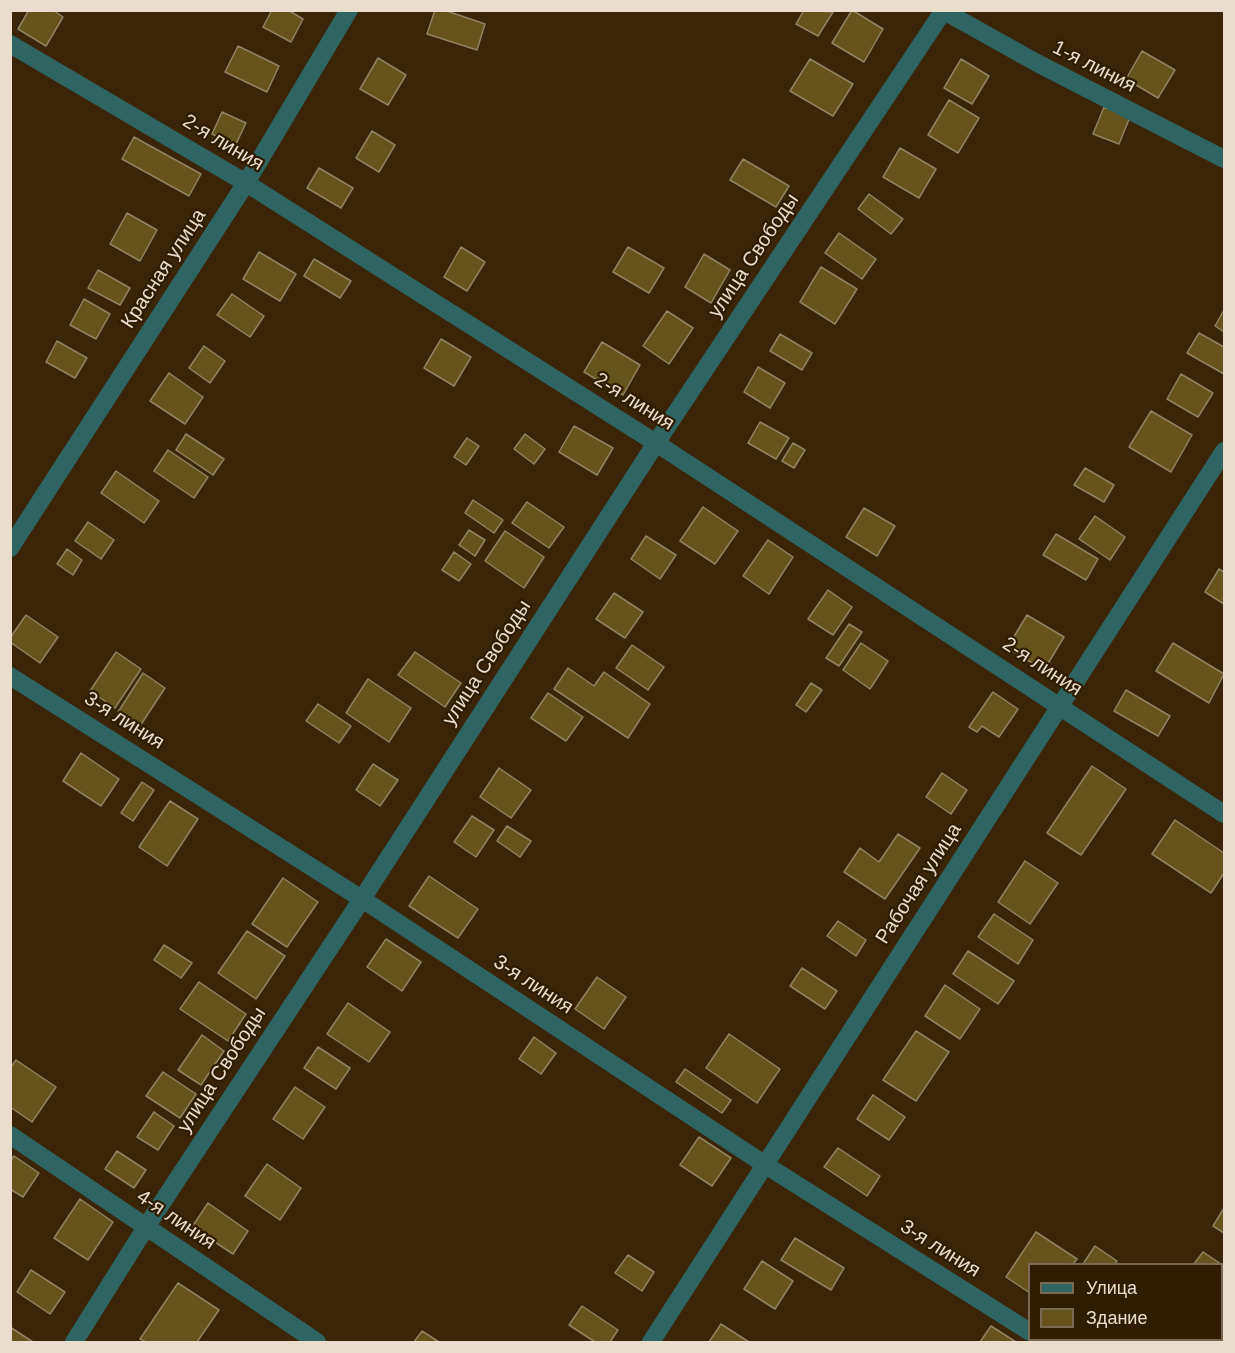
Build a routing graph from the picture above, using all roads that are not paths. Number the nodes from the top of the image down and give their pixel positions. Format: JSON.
{"nodes":[{"id":1,"x":349,"y":10,"type":"edge"},
{"id":2,"x":944,"y":11,"type":"edge"},
{"id":3,"x":10,"y":44,"type":"edge"},
{"id":4,"x":1224,"y":159,"type":"edge"},
{"id":5,"x":246,"y":183,"type":"junction"},
{"id":6,"x":656,"y":443,"type":"junction"},
{"id":7,"x":1224,"y":451,"type":"edge"},
{"id":8,"x":10,"y":548,"type":"edge"},
{"id":9,"x":10,"y":676,"type":"edge"},
{"id":10,"x":1061,"y":706,"type":"junction"},
{"id":11,"x":1224,"y":814,"type":"edge"},
{"id":12,"x":362,"y":898,"type":"junction"},
{"id":13,"x":10,"y":1135,"type":"edge"},
{"id":14,"x":764,"y":1164,"type":"junction"},
{"id":15,"x":146,"y":1227,"type":"junction"},
{"id":16,"x":1028,"y":1331,"type":"edge"},
{"id":17,"x":74,"y":1342,"type":"edge"},
{"id":18,"x":317,"y":1342,"type":"edge"},
{"id":19,"x":651,"y":1342,"type":"edge"}],
"edges":[{"from":1,"to":5,"type":"street","name":"Красная улица"},
{"from":2,"to":4,"type":"street","name":"1-я линия"},
{"from":2,"to":6,"type":"street","name":"улица Свободы"},
{"from":3,"to":5,"type":"street","name":"2-я линия"},
{"from":5,"to":6,"type":"street","name":"2-я линия"},
{"from":5,"to":8,"type":"street","name":"Красная улица"},
{"from":6,"to":10,"type":"street","name":"2-я линия"},
{"from":6,"to":12,"type":"street","name":"улица Свободы"},
{"from":7,"to":10,"type":"street","name":"Рабочая улица"},
{"from":9,"to":12,"type":"street","name":"3-я линия"},
{"from":10,"to":11,"type":"street","name":"2-я линия"},
{"from":10,"to":14,"type":"street","name":"Рабочая улица"},
{"from":12,"to":14,"type":"street","name":"3-я линия"},
{"from":12,"to":15,"type":"street","name":"улица Свободы"},
{"from":13,"to":15,"type":"street","name":"4-я линия"},
{"from":14,"to":16,"type":"street","name":"3-я линия"},
{"from":14,"to":19,"type":"street","name":"Рабочая улица"},
{"from":15,"to":17,"type":"street","name":"улица Свободы"},
{"from":15,"to":18,"type":"street","name":"4-я линия"}]}
